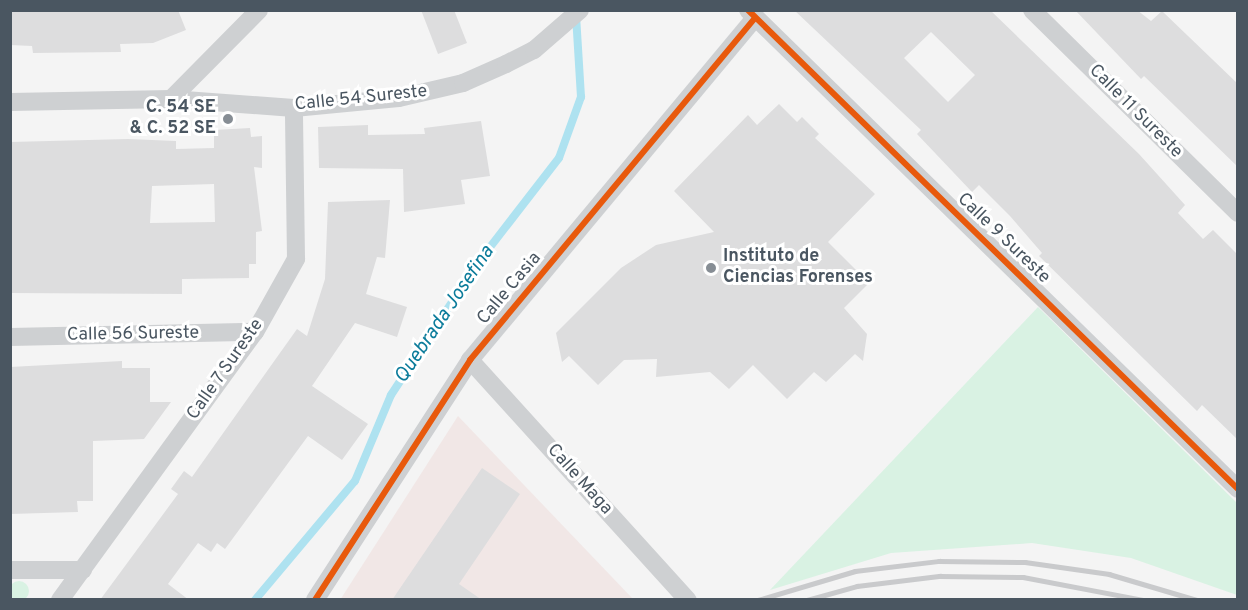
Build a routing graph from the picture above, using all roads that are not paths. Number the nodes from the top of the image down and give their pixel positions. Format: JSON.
{"nodes":[{"id":1,"x":260,"y":10,"type":"edge"},
{"id":2,"x":580,"y":10,"type":"edge"},
{"id":3,"x":1032,"y":10,"type":"edge"},
{"id":4,"x":751,"y":14,"type":"edge"},
{"id":5,"x":171,"y":99,"type":"junction"},
{"id":6,"x":10,"y":102,"type":"edge"},
{"id":7,"x":294,"y":108,"type":"junction"},
{"id":8,"x":1238,"y":213,"type":"edge"},
{"id":9,"x":255,"y":332,"type":"junction"},
{"id":10,"x":10,"y":337,"type":"edge"},
{"id":11,"x":470,"y":360,"type":"junction"},
{"id":12,"x":1238,"y":489,"type":"edge"},
{"id":13,"x":10,"y":570,"type":"edge"},
{"id":14,"x":82,"y":570,"type":"junction"},
{"id":15,"x":60,"y":600,"type":"edge"},
{"id":16,"x":315,"y":600,"type":"edge"},
{"id":17,"x":688,"y":600,"type":"edge"}],
"edges":[{"from":1,"to":5,"type":"street"},
{"from":2,"to":7,"type":"street","name":"Calle 54 Sureste"},
{"from":3,"to":8,"type":"street","name":"Calle 11 Sureste"},
{"from":4,"to":11,"type":"street","name":"Calle Casia"},
{"from":4,"to":12,"type":"street","name":"Calle 9 Sureste"},
{"from":5,"to":6,"type":"street","name":"Calle 54 Sureste"},
{"from":5,"to":7,"type":"street","name":"Calle 54 Sureste"},
{"from":7,"to":9,"type":"street","name":"Calle 7 Sureste"},
{"from":9,"to":10,"type":"street","name":"Calle 56 Sureste"},
{"from":9,"to":14,"type":"street","name":"Calle 7 Sureste"},
{"from":11,"to":16,"type":"street","name":"Calle Casia"},
{"from":11,"to":17,"type":"street","name":"Calle Maga"},
{"from":13,"to":14,"type":"street"},
{"from":14,"to":15,"type":"street","name":"Calle 7 Sureste"}]}
